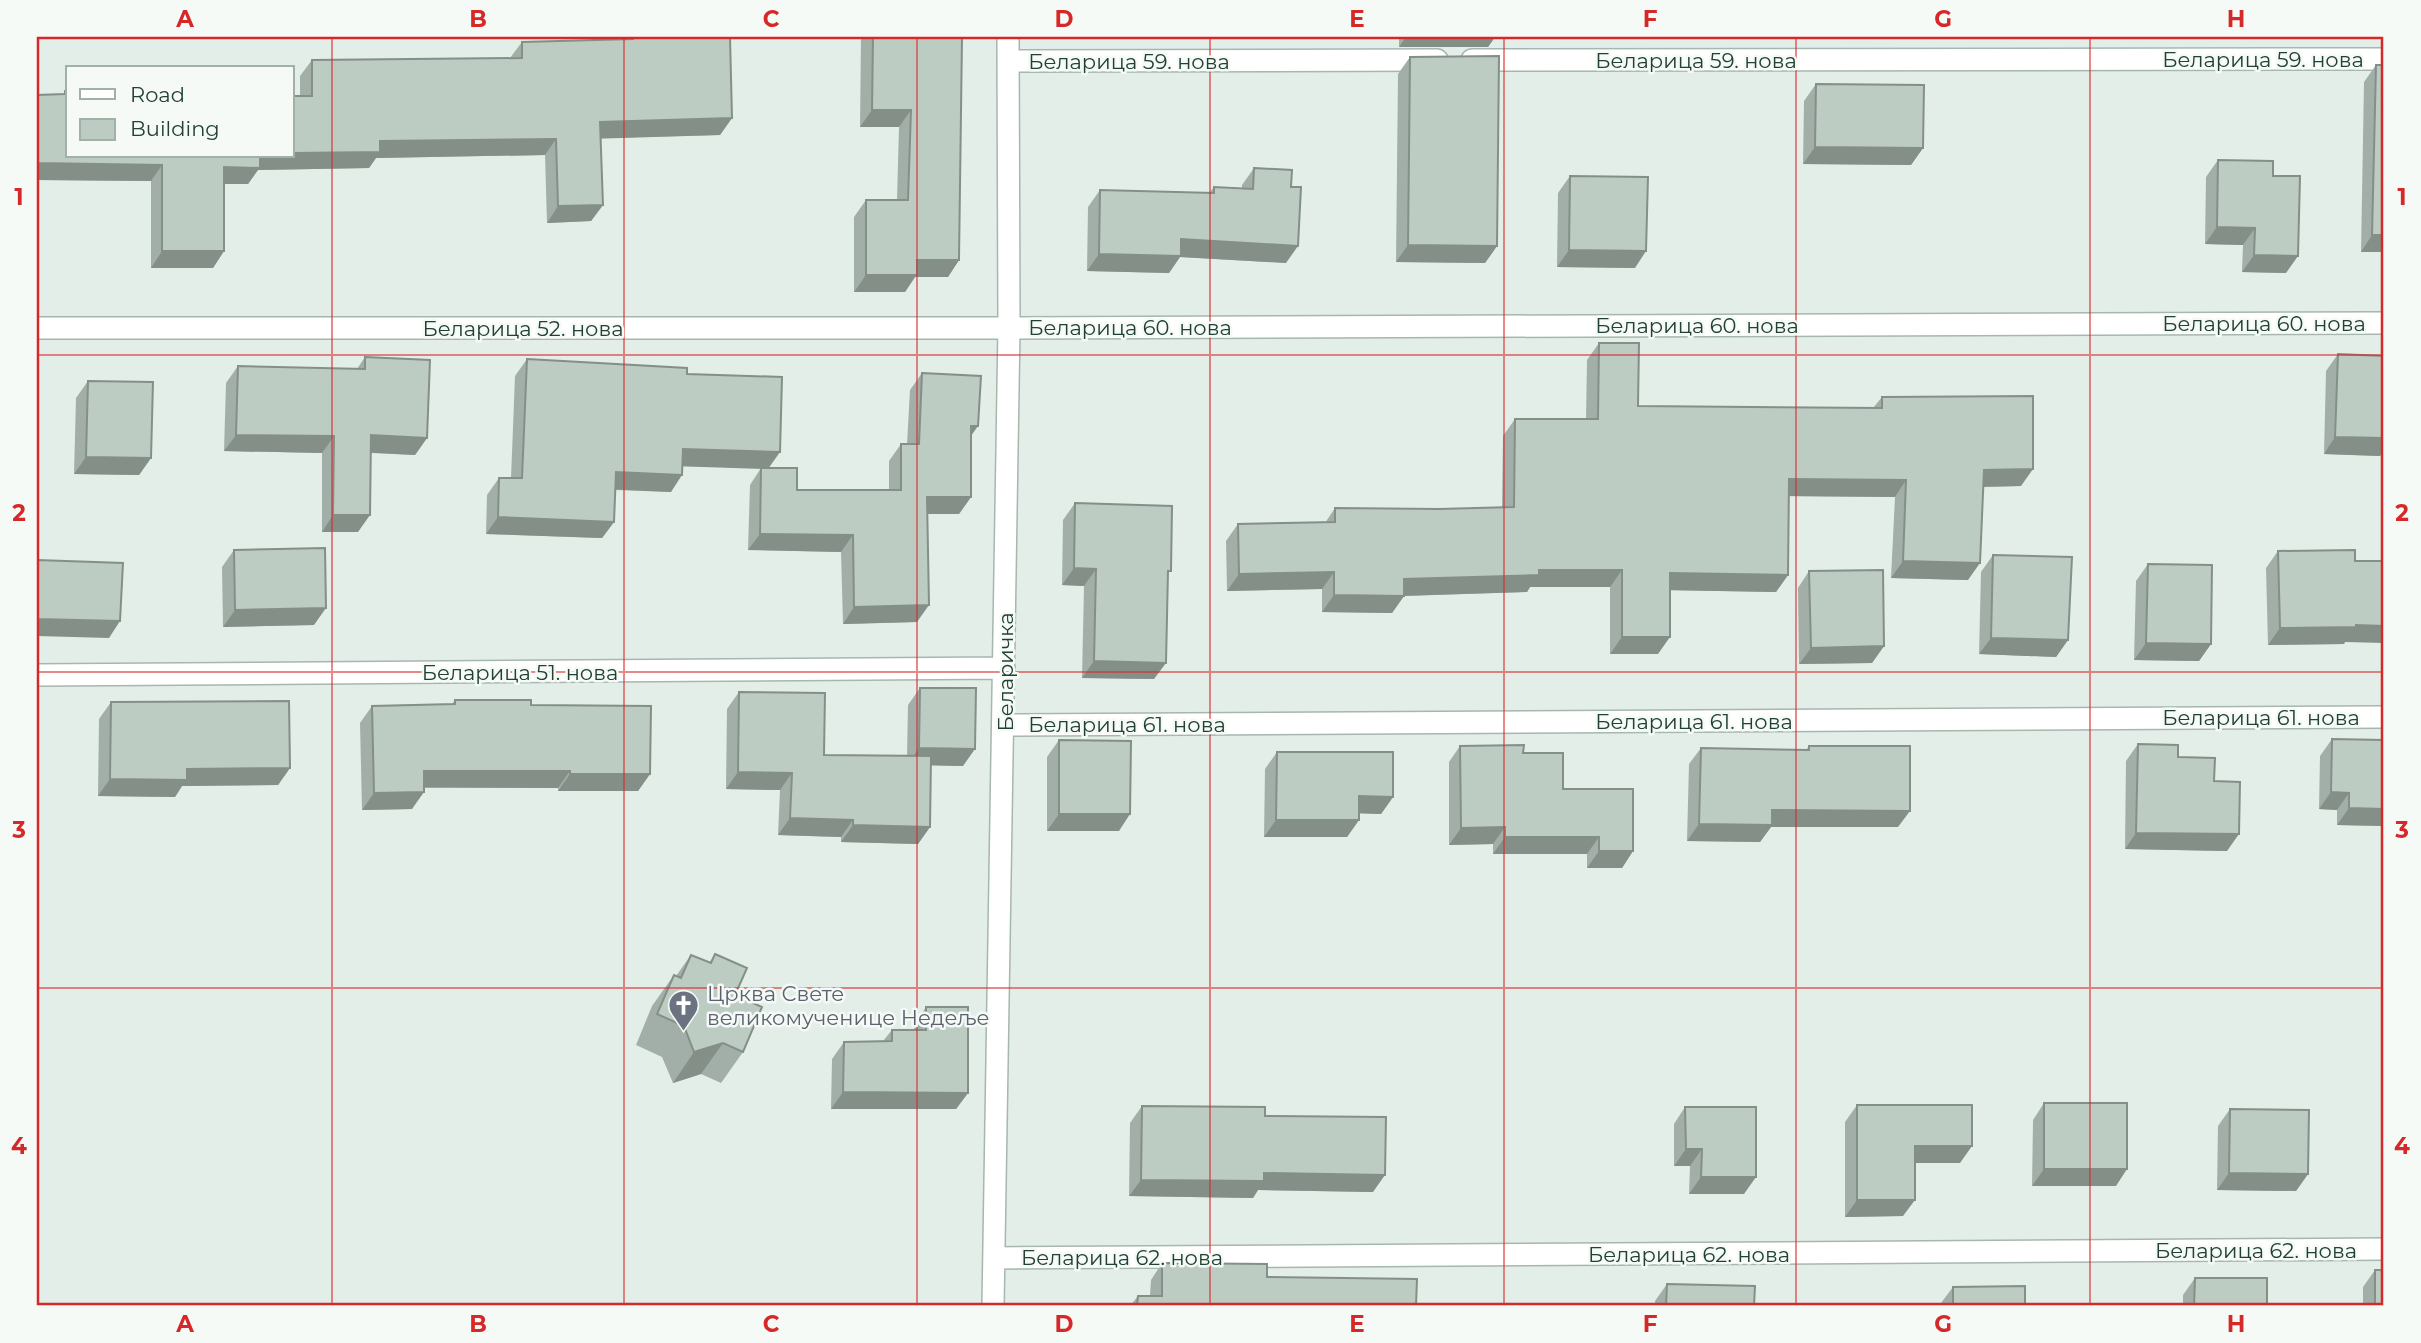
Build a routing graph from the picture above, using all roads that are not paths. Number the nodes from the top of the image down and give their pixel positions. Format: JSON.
{"nodes":[{"id":1,"x":1008,"y":37,"type":"edge"},
{"id":2,"x":2384,"y":59,"type":"edge"},
{"id":3,"x":1008,"y":61,"type":"junction"},
{"id":4,"x":2384,"y":323,"type":"edge"},
{"id":5,"x":37,"y":328,"type":"edge"},
{"id":6,"x":1009,"y":328,"type":"junction"},
{"id":7,"x":1004,"y":668,"type":"junction"},
{"id":8,"x":37,"y":675,"type":"edge"},
{"id":9,"x":2384,"y":717,"type":"edge"},
{"id":10,"x":1004,"y":725,"type":"junction"},
{"id":11,"x":2384,"y":1249,"type":"edge"},
{"id":12,"x":995,"y":1258,"type":"junction"},
{"id":13,"x":993,"y":1306,"type":"edge"}],
"edges":[{"from":1,"to":3,"type":"street","name":"Беларичка"},
{"from":2,"to":3,"type":"street","name":"Беларица 59. нова"},
{"from":3,"to":6,"type":"street","name":"Беларичка"},
{"from":4,"to":6,"type":"street","name":"Беларица 60. нова"},
{"from":5,"to":6,"type":"street","name":"Беларица 52. нова"},
{"from":6,"to":7,"type":"street","name":"Беларичка"},
{"from":7,"to":8,"type":"street","name":"Беларица 51. нова"},
{"from":7,"to":10,"type":"street","name":"Беларичка"},
{"from":9,"to":10,"type":"street","name":"Беларица 61. нова"},
{"from":10,"to":12,"type":"street","name":"Беларичка"},
{"from":11,"to":12,"type":"street","name":"Беларица 62. нова"},
{"from":12,"to":13,"type":"street","name":"Беларичка"}]}
